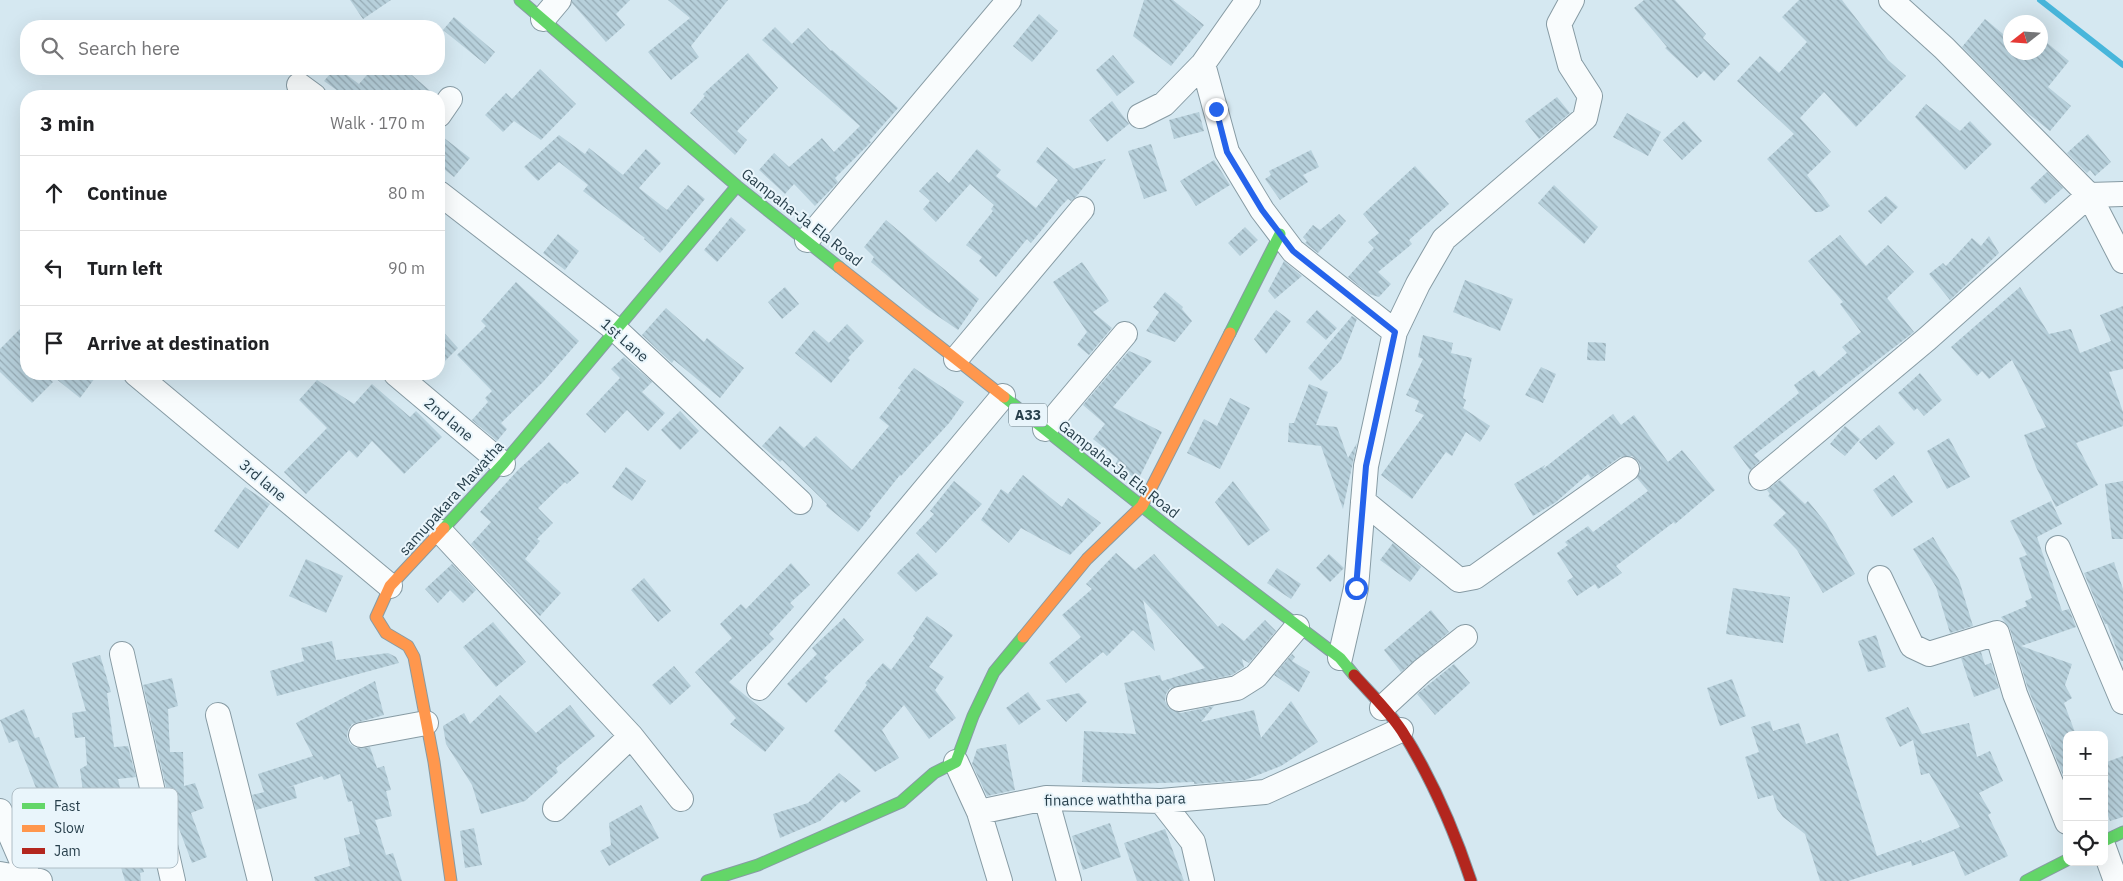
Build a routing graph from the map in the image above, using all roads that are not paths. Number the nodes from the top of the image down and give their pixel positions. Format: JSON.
{"nodes":[{"id":1,"x":520,"y":0,"type":"edge"},
{"id":2,"x":559,"y":0,"type":"edge"},
{"id":3,"x":1009,"y":0,"type":"edge"},
{"id":4,"x":1248,"y":0,"type":"edge"},
{"id":5,"x":1572,"y":0,"type":"edge"},
{"id":6,"x":1891,"y":0,"type":"edge"},
{"id":7,"x":542,"y":19,"type":"junction"},
{"id":8,"x":1203,"y":64,"type":"junction"},
{"id":9,"x":1140,"y":116,"type":"dead end"},
{"id":10,"x":737,"y":186,"type":"junction"},
{"id":11,"x":2123,"y":194,"type":"edge"},
{"id":12,"x":2089,"y":195,"type":"junction"},
{"id":13,"x":445,"y":198,"type":"edge"},
{"id":14,"x":1082,"y":210,"type":"dead end"},
{"id":15,"x":1280,"y":234,"type":"junction"},
{"id":16,"x":807,"y":240,"type":"junction"},
{"id":17,"x":2123,"y":261,"type":"edge"},
{"id":18,"x":615,"y":329,"type":"junction"},
{"id":19,"x":1395,"y":332,"type":"junction"},
{"id":20,"x":1125,"y":334,"type":"dead end"},
{"id":21,"x":956,"y":359,"type":"junction"},
{"id":22,"x":143,"y":380,"type":"edge"},
{"id":23,"x":403,"y":380,"type":"edge"},
{"id":24,"x":1004,"y":396,"type":"junction"},
{"id":25,"x":1045,"y":429,"type":"junction"},
{"id":26,"x":503,"y":464,"type":"junction"},
{"id":27,"x":1627,"y":469,"type":"dead end"},
{"id":28,"x":1761,"y":478,"type":"dead end"},
{"id":29,"x":1363,"y":501,"type":"junction"},
{"id":30,"x":800,"y":502,"type":"dead end"},
{"id":31,"x":1142,"y":506,"type":"junction"},
{"id":32,"x":440,"y":532,"type":"junction"},
{"id":33,"x":2058,"y":548,"type":"dead end"},
{"id":34,"x":1880,"y":578,"type":"dead end"},
{"id":35,"x":390,"y":586,"type":"junction"},
{"id":36,"x":1297,"y":626,"type":"junction"},
{"id":37,"x":1465,"y":637,"type":"dead end"},
{"id":38,"x":122,"y":654,"type":"dead end"},
{"id":39,"x":1340,"y":658,"type":"junction"},
{"id":40,"x":759,"y":688,"type":"dead end"},
{"id":41,"x":1179,"y":699,"type":"dead end"},
{"id":42,"x":2123,"y":702,"type":"edge"},
{"id":43,"x":1382,"y":708,"type":"junction"},
{"id":44,"x":218,"y":715,"type":"dead end"},
{"id":45,"x":426,"y":723,"type":"junction"},
{"id":46,"x":1401,"y":730,"type":"junction"},
{"id":47,"x":362,"y":735,"type":"dead end"},
{"id":48,"x":631,"y":736,"type":"junction"},
{"id":49,"x":956,"y":762,"type":"junction"},
{"id":50,"x":152,"y":788,"type":"edge"},
{"id":51,"x":1046,"y":798,"type":"junction"},
{"id":52,"x":681,"y":799,"type":"dead end"},
{"id":53,"x":1161,"y":801,"type":"junction"},
{"id":54,"x":555,"y":809,"type":"dead end"},
{"id":55,"x":0,"y":811,"type":"edge"},
{"id":56,"x":979,"y":812,"type":"junction"},
{"id":57,"x":2067,"y":821,"type":"edge"},
{"id":58,"x":2123,"y":832,"type":"edge"},
{"id":59,"x":12,"y":835,"type":"edge"},
{"id":60,"x":2108,"y":839,"type":"edge"},
{"id":61,"x":2108,"y":859,"type":"edge"},
{"id":62,"x":2063,"y":862,"type":"edge"},
{"id":63,"x":28,"y":868,"type":"edge"},
{"id":64,"x":170,"y":868,"type":"edge"},
{"id":65,"x":0,"y":874,"type":"edge"},
{"id":66,"x":34,"y":880,"type":"edge"},
{"id":67,"x":173,"y":881,"type":"edge"},
{"id":68,"x":260,"y":881,"type":"edge"},
{"id":69,"x":451,"y":881,"type":"edge"},
{"id":70,"x":707,"y":881,"type":"edge"},
{"id":71,"x":1000,"y":881,"type":"edge"},
{"id":72,"x":1069,"y":881,"type":"edge"},
{"id":73,"x":1202,"y":881,"type":"edge"},
{"id":74,"x":1471,"y":881,"type":"edge"},
{"id":75,"x":2026,"y":881,"type":"edge"},
{"id":76,"x":2116,"y":881,"type":"edge"}],
"edges":[{"from":1,"to":7,"type":"main road","name":"Gampaha-Ja Ela Road","number":"A33"},
{"from":2,"to":7,"type":"street"},
{"from":3,"to":16,"type":"street"},
{"from":4,"to":8,"type":"street"},
{"from":5,"to":19,"type":"street"},
{"from":6,"to":12,"type":"street"},
{"from":7,"to":10,"type":"main road","name":"Gampaha-Ja Ela Road","number":"A33"},
{"from":8,"to":9,"type":"street"},
{"from":8,"to":15,"type":"street"},
{"from":10,"to":16,"type":"main road","name":"Gampaha-Ja Ela Road","number":"A33"},
{"from":10,"to":18,"type":"main road","name":"samupakara Mawatha"},
{"from":11,"to":12,"type":"street"},
{"from":12,"to":17,"type":"street"},
{"from":12,"to":28,"type":"street"},
{"from":13,"to":18,"type":"street","name":"1st Lane"},
{"from":14,"to":21,"type":"street"},
{"from":15,"to":19,"type":"street"},
{"from":15,"to":31,"type":"main road"},
{"from":16,"to":21,"type":"main road","name":"Gampaha-Ja Ela Road","number":"A33"},
{"from":18,"to":26,"type":"main road","name":"samupakara Mawatha"},
{"from":18,"to":30,"type":"street","name":"1st Lane"},
{"from":19,"to":29,"type":"street"},
{"from":20,"to":25,"type":"street"},
{"from":21,"to":24,"type":"main road","name":"Gampaha-Ja Ela Road","number":"A33"},
{"from":22,"to":35,"type":"street","name":"3rd lane"},
{"from":23,"to":26,"type":"street","name":"2nd lane"},
{"from":24,"to":25,"type":"main road","name":"Gampaha-Ja Ela Road","number":"A33"},
{"from":24,"to":40,"type":"street"},
{"from":25,"to":31,"type":"main road","name":"Gampaha-Ja Ela Road","number":"A33"},
{"from":26,"to":32,"type":"main road","name":"samupakara Mawatha"},
{"from":27,"to":29,"type":"street"},
{"from":29,"to":39,"type":"street"},
{"from":31,"to":36,"type":"main road","name":"Gampaha-Ja Ela Road","number":"A33"},
{"from":31,"to":49,"type":"main road"},
{"from":32,"to":35,"type":"main road","name":"samupakara Mawatha"},
{"from":32,"to":48,"type":"street"},
{"from":33,"to":42,"type":"street"},
{"from":34,"to":57,"type":"street"},
{"from":35,"to":45,"type":"main road","name":"samupakara Mawatha"},
{"from":36,"to":39,"type":"main road","name":"Gampaha-Ja Ela Road","number":"A33"},
{"from":36,"to":41,"type":"street"},
{"from":37,"to":43,"type":"street"},
{"from":38,"to":50,"type":"street"},
{"from":39,"to":43,"type":"main road","name":"Gampaha-Ja Ela Road","number":"A33"},
{"from":43,"to":46,"type":"main road","name":"Gampaha-Ja Ela Road","number":"A33"},
{"from":44,"to":68,"type":"street"},
{"from":45,"to":47,"type":"street"},
{"from":45,"to":69,"type":"main road","name":"samupakara Mawatha"},
{"from":46,"to":53,"type":"street","name":"finance waththa para"},
{"from":46,"to":74,"type":"main road","name":"Gampaha-Ja Ela Road","number":"A33"},
{"from":48,"to":52,"type":"street"},
{"from":48,"to":54,"type":"street"},
{"from":49,"to":56,"type":"street"},
{"from":49,"to":70,"type":"main road"},
{"from":51,"to":53,"type":"street","name":"finance waththa para"},
{"from":51,"to":56,"type":"street","name":"finance waththa para"},
{"from":51,"to":72,"type":"street"},
{"from":53,"to":73,"type":"street"},
{"from":55,"to":59,"type":"street"},
{"from":56,"to":71,"type":"street"},
{"from":58,"to":60,"type":"main road"},
{"from":61,"to":76,"type":"street"},
{"from":62,"to":75,"type":"main road"},
{"from":63,"to":66,"type":"street"},
{"from":64,"to":67,"type":"street"},
{"from":65,"to":66,"type":"street"}]}
